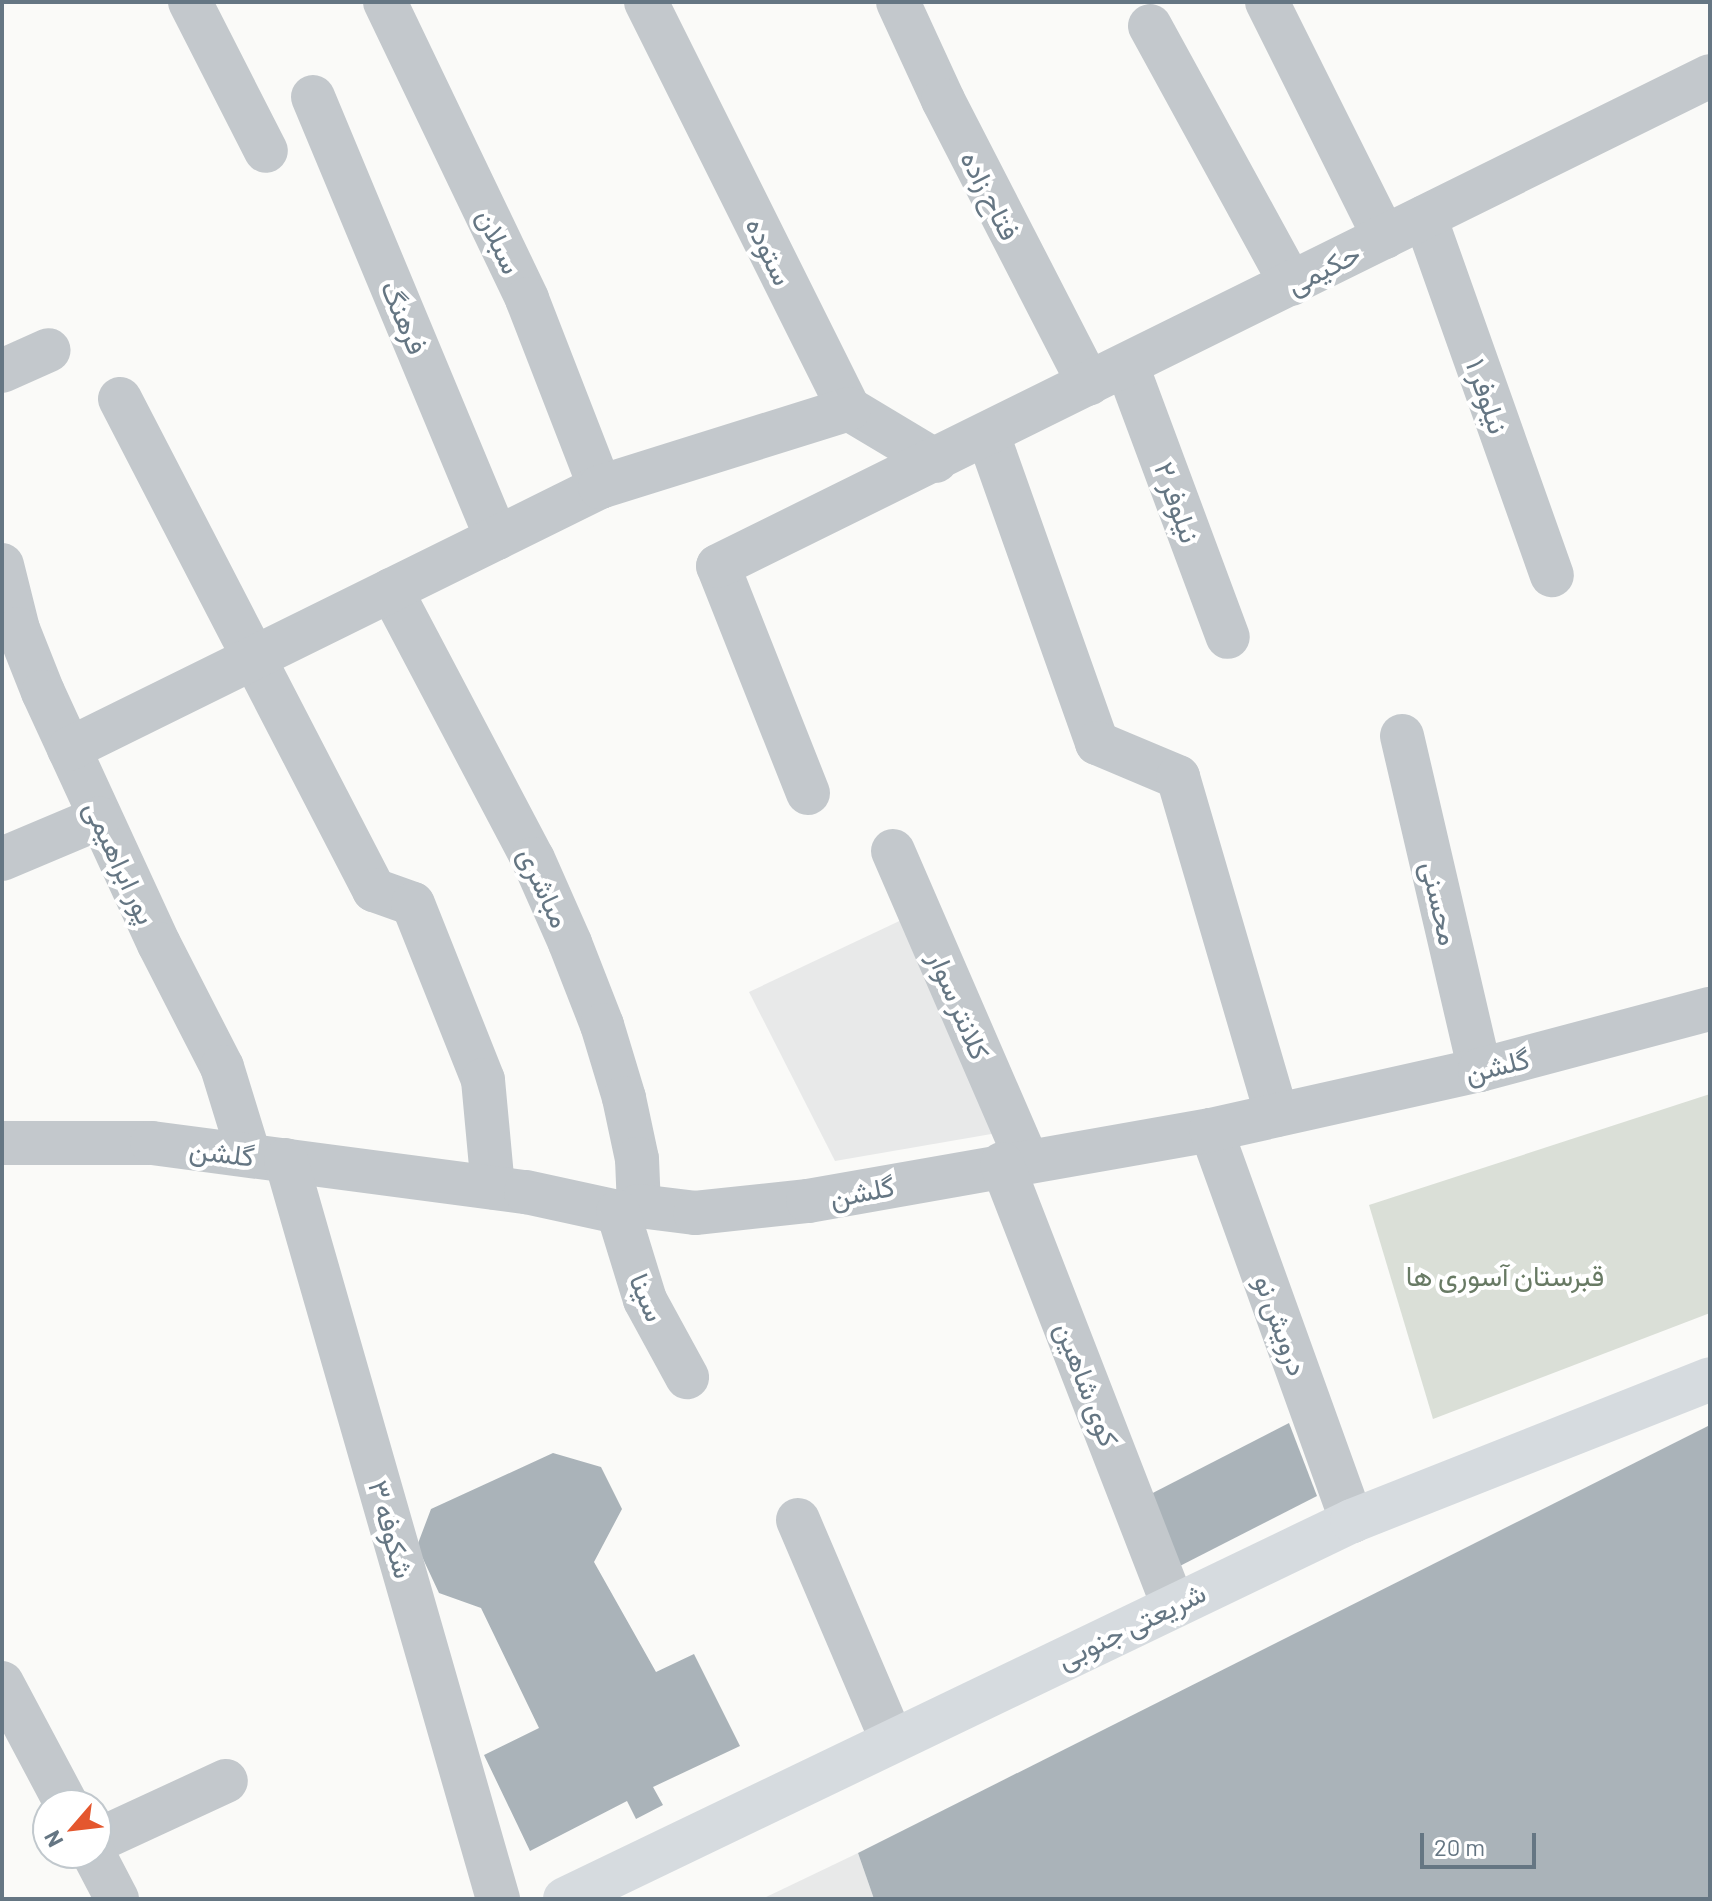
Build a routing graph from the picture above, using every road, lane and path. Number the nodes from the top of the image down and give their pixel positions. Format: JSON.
{"nodes":[{"id":1,"x":190,"y":2,"type":"edge"},
{"id":2,"x":385,"y":2,"type":"edge"},
{"id":3,"x":646,"y":2,"type":"edge"},
{"id":4,"x":898,"y":2,"type":"edge"},
{"id":5,"x":1267,"y":2,"type":"edge"},
{"id":6,"x":1150,"y":26,"type":"dead end"},
{"id":7,"x":1710,"y":76,"type":"edge"},
{"id":8,"x":313,"y":97,"type":"dead end"},
{"id":9,"x":266,"y":151,"type":"dead end"},
{"id":10,"x":1425,"y":217,"type":"junction"},
{"id":11,"x":1384,"y":237,"type":"junction"},
{"id":12,"x":1291,"y":284,"type":"junction"},
{"id":13,"x":49,"y":350,"type":"dead end"},
{"id":14,"x":2,"y":371,"type":"edge"},
{"id":15,"x":1108,"y":375,"type":"junction"},
{"id":16,"x":120,"y":399,"type":"dead end"},
{"id":17,"x":849,"y":409,"type":"junction"},
{"id":18,"x":988,"y":435,"type":"junction"},
{"id":19,"x":936,"y":461,"type":"junction"},
{"id":20,"x":600,"y":487,"type":"junction"},
{"id":21,"x":497,"y":538,"type":"junction"},
{"id":22,"x":2,"y":565,"type":"edge"},
{"id":23,"x":1552,"y":575,"type":"dead end"},
{"id":24,"x":391,"y":590,"type":"junction"},
{"id":25,"x":1228,"y":637,"type":"dead end"},
{"id":26,"x":254,"y":657,"type":"junction"},
{"id":27,"x":1402,"y":736,"type":"dead end"},
{"id":28,"x":69,"y":749,"type":"junction"},
{"id":29,"x":808,"y":793,"type":"dead end"},
{"id":30,"x":99,"y":818,"type":"junction"},
{"id":31,"x":893,"y":851,"type":"dead end"},
{"id":32,"x":2,"y":859,"type":"edge"},
{"id":33,"x":1710,"y":1009,"type":"edge"},
{"id":34,"x":1480,"y":1070,"type":"junction"},
{"id":35,"x":1277,"y":1115,"type":"junction"},
{"id":36,"x":1211,"y":1130,"type":"junction"},
{"id":37,"x":2,"y":1143,"type":"edge"},
{"id":38,"x":268,"y":1157,"type":"junction"},
{"id":39,"x":1014,"y":1162,"type":"junction"},
{"id":40,"x":493,"y":1188,"type":"junction"},
{"id":41,"x":629,"y":1209,"type":"junction"},
{"id":42,"x":687,"y":1377,"type":"dead end"},
{"id":43,"x":1710,"y":1379,"type":"edge"},
{"id":44,"x":798,"y":1520,"type":"dead end"},
{"id":45,"x":1352,"y":1521,"type":"junction"},
{"id":46,"x":1173,"y":1604,"type":"junction"},
{"id":47,"x":2,"y":1683,"type":"edge"},
{"id":48,"x":892,"y":1740,"type":"junction"},
{"id":49,"x":226,"y":1781,"type":"dead end"},
{"id":50,"x":58,"y":1789,"type":"edge"},
{"id":51,"x":112,"y":1834,"type":"edge"},
{"id":52,"x":101,"y":1869,"type":"edge"},
{"id":53,"x":117,"y":1899,"type":"edge"},
{"id":54,"x":498,"y":1899,"type":"edge"},
{"id":55,"x":565,"y":1899,"type":"edge"}],
"edges":[{"from":1,"to":9,"type":"street"},
{"from":2,"to":20,"type":"street","name":"سبلان"},
{"from":3,"to":17,"type":"street","name":"ستوده"},
{"from":4,"to":15,"type":"street","name":"فتاح زاده"},
{"from":5,"to":11,"type":"street"},
{"from":6,"to":12,"type":"street"},
{"from":7,"to":10,"type":"street","name":"حکیمی"},
{"from":8,"to":21,"type":"street","name":"فرهنگ"},
{"from":10,"to":11,"type":"street","name":"حکیمی"},
{"from":10,"to":23,"type":"street","name":"نیلوفر ۱"},
{"from":11,"to":12,"type":"street","name":"حکیمی"},
{"from":12,"to":15,"type":"street","name":"حکیمی"},
{"from":13,"to":14,"type":"street"},
{"from":15,"to":18,"type":"street","name":"حکیمی"},
{"from":15,"to":25,"type":"street","name":"نیلوفر ۲"},
{"from":16,"to":26,"type":"street"},
{"from":17,"to":19,"type":"street"},
{"from":17,"to":20,"type":"street"},
{"from":18,"to":19,"type":"street","name":"حکیمی"},
{"from":18,"to":35,"type":"street"},
{"from":19,"to":29,"type":"street","name":"حکیمی"},
{"from":20,"to":21,"type":"street"},
{"from":21,"to":24,"type":"street"},
{"from":22,"to":28,"type":"street","name":"پور ابراهیمی"},
{"from":24,"to":26,"type":"street"},
{"from":24,"to":41,"type":"street","name":"مباشری"},
{"from":26,"to":28,"type":"street"},
{"from":26,"to":40,"type":"street"},
{"from":27,"to":34,"type":"street","name":"محسنی"},
{"from":28,"to":30,"type":"street","name":"پور ابراهیمی"},
{"from":30,"to":32,"type":"street"},
{"from":30,"to":38,"type":"street","name":"پور ابراهیمی"},
{"from":31,"to":39,"type":"street","name":"کلانتر سوار"},
{"from":33,"to":34,"type":"street","name":"گلشن"},
{"from":34,"to":35,"type":"street","name":"گلشن"},
{"from":35,"to":36,"type":"street","name":"گلشن"},
{"from":36,"to":39,"type":"street","name":"گلشن"},
{"from":36,"to":45,"type":"street","name":"درویش نو"},
{"from":37,"to":38,"type":"street","name":"گلشن"},
{"from":38,"to":40,"type":"street","name":"گلشن"},
{"from":38,"to":54,"type":"street","name":"شکوفه ۳"},
{"from":39,"to":41,"type":"street","name":"گلشن"},
{"from":39,"to":46,"type":"street","name":"کوی شاهین"},
{"from":40,"to":41,"type":"street","name":"گلشن"},
{"from":41,"to":42,"type":"street","name":"سینا"},
{"from":43,"to":45,"type":"main road","name":"شریعتی جنوبی"},
{"from":44,"to":48,"type":"street"},
{"from":45,"to":46,"type":"main road","name":"شریعتی جنوبی"},
{"from":46,"to":48,"type":"main road","name":"شریعتی جنوبی"},
{"from":47,"to":50,"type":"street"},
{"from":48,"to":55,"type":"main road","name":"شریعتی جنوبی"},
{"from":49,"to":51,"type":"street"},
{"from":52,"to":53,"type":"street"}]}
